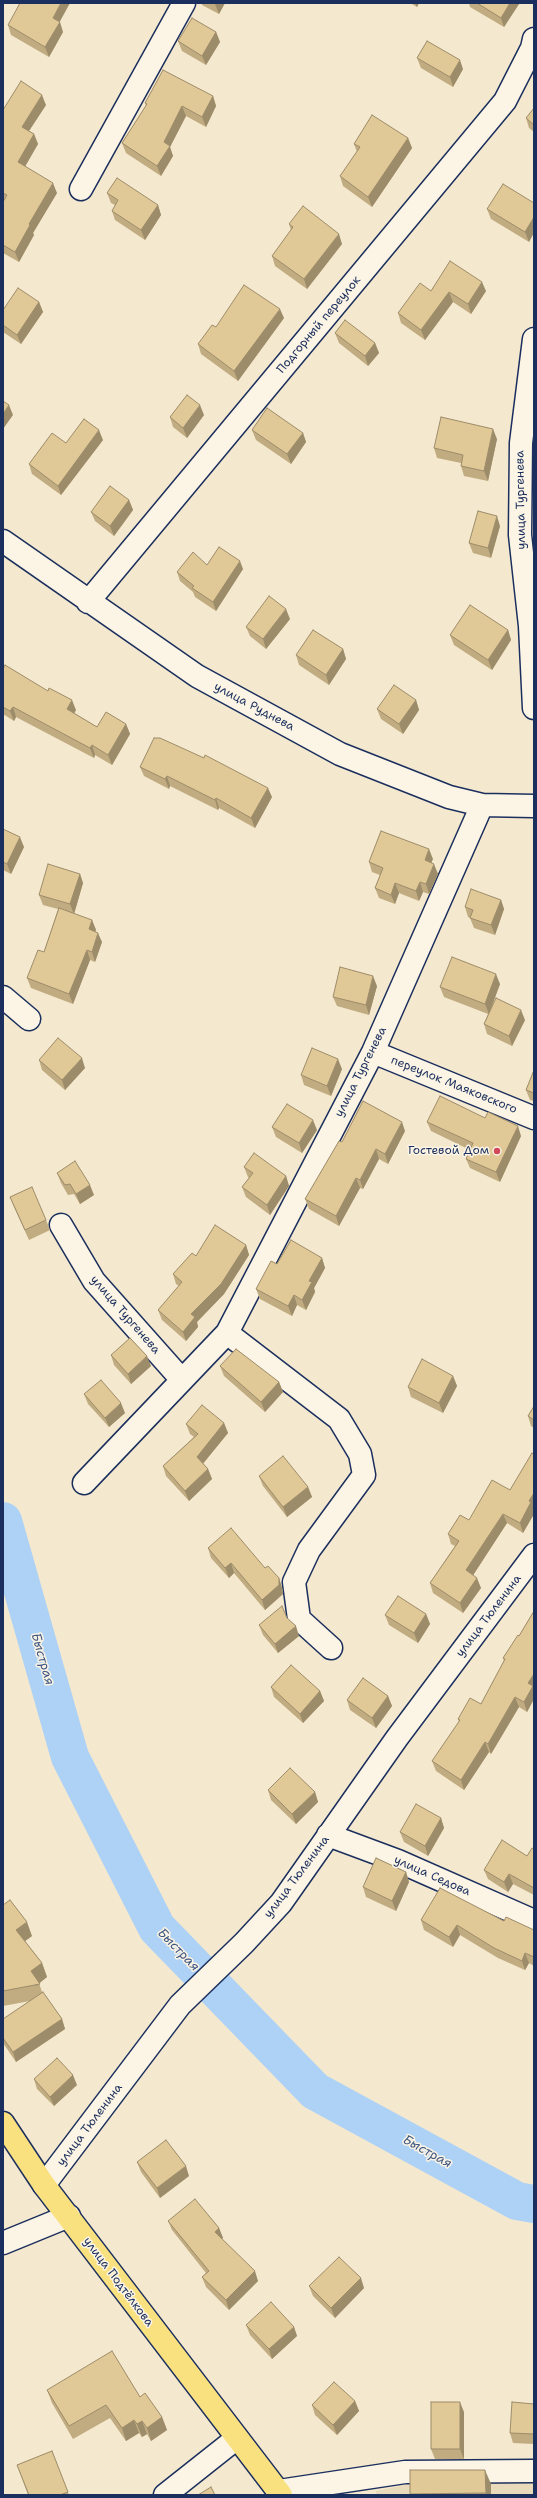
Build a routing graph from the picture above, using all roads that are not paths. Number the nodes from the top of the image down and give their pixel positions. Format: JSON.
{"nodes":[{"id":1,"x":184,"y":3,"type":"edge"},
{"id":2,"x":534,"y":39,"type":"edge"},
{"id":3,"x":82,"y":189,"type":"dead end"},
{"id":4,"x":534,"y":340,"type":"edge"},
{"id":5,"x":3,"y":541,"type":"edge"},
{"id":6,"x":88,"y":602,"type":"junction"},
{"id":7,"x":534,"y":708,"type":"edge"},
{"id":8,"x":482,"y":805,"type":"junction"},
{"id":9,"x":534,"y":806,"type":"edge"},
{"id":10,"x":3,"y":997,"type":"edge"},
{"id":11,"x":29,"y":1019,"type":"dead end"},
{"id":12,"x":374,"y":1052,"type":"junction"},
{"id":13,"x":534,"y":1118,"type":"edge"},
{"id":14,"x":61,"y":1225,"type":"dead end"},
{"id":15,"x":227,"y":1333,"type":"junction"},
{"id":16,"x":182,"y":1380,"type":"junction"},
{"id":17,"x":84,"y":1483,"type":"dead end"},
{"id":18,"x":534,"y":1555,"type":"edge"},
{"id":19,"x":331,"y":1648,"type":"dead end"},
{"id":20,"x":328,"y":1835,"type":"junction"},
{"id":21,"x":534,"y":1921,"type":"edge"},
{"id":22,"x":3,"y":2123,"type":"edge"},
{"id":23,"x":44,"y":2185,"type":"junction"},
{"id":24,"x":69,"y":2216,"type":"junction"},
{"id":25,"x":3,"y":2243,"type":"edge"},
{"id":26,"x":237,"y":2438,"type":"junction"},
{"id":27,"x":534,"y":2471,"type":"edge"},
{"id":28,"x":280,"y":2493,"type":"edge"},
{"id":29,"x":165,"y":2495,"type":"edge"}],
"edges":[{"from":1,"to":3,"type":"street"},
{"from":2,"to":6,"type":"street","name":"Подгорный переулок"},
{"from":4,"to":7,"type":"street","name":"улица Тургенева"},
{"from":5,"to":6,"type":"street","name":"улица Руднева"},
{"from":6,"to":8,"type":"street","name":"улица Руднева"},
{"from":8,"to":9,"type":"street","name":"улица Руднева"},
{"from":8,"to":12,"type":"street","name":"улица Тургенева"},
{"from":10,"to":11,"type":"street"},
{"from":12,"to":13,"type":"street","name":"переулок Маяковского"},
{"from":12,"to":15,"type":"street","name":"улица Тургенева"},
{"from":14,"to":16,"type":"street","name":"улица Тургенева"},
{"from":15,"to":16,"type":"street","name":"улица Тургенева"},
{"from":15,"to":19,"type":"street"},
{"from":16,"to":17,"type":"street","name":"улица Тургенева"},
{"from":18,"to":20,"type":"street","name":"улица Тюленина"},
{"from":20,"to":21,"type":"street","name":"улица Седова"},
{"from":20,"to":23,"type":"street","name":"улица Тюленина"},
{"from":22,"to":23,"type":"main road","name":"улица Подтёлкова"},
{"from":23,"to":24,"type":"main road","name":"улица Подтёлкова"},
{"from":24,"to":25,"type":"street"},
{"from":24,"to":26,"type":"main road","name":"улица Подтёлкова"},
{"from":26,"to":28,"type":"main road","name":"улица Подтёлкова"},
{"from":26,"to":29,"type":"street"},
{"from":27,"to":28,"type":"street"}]}
